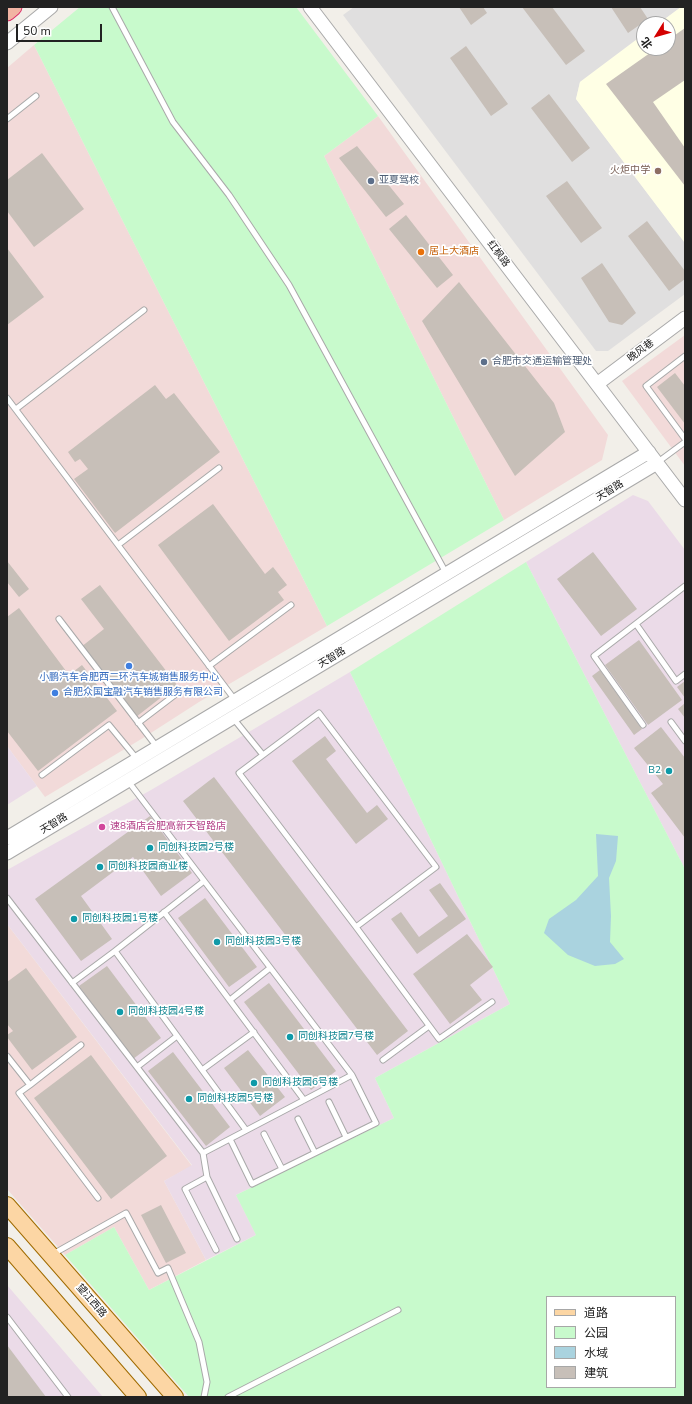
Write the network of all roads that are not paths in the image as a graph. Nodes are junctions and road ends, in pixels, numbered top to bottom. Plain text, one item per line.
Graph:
1 (13, 7) edge
2 (51, 7) edge
3 (112, 7) edge
4 (310, 7) edge
5 (7, 12) edge
6 (7, 43) edge
7 (36, 96) dead end
8 (7, 119) edge
9 (144, 310) dead end
10 (685, 318) edge
11 (685, 356) edge
12 (597, 384) junction
13 (7, 398) edge
14 (16, 409) junction
15 (685, 441) edge
16 (649, 452) junction
17 (657, 463) junction
18 (219, 468) dead end
19 (685, 500) edge
20 (118, 545) junction
21 (446, 574) junction
22 (684, 589) edge
23 (291, 605) dead end
24 (59, 619) dead end
25 (636, 624) junction
26 (209, 666) junction
27 (685, 674) edge
28 (180, 691) dead end
29 (236, 701) junction
30 (233, 717) junction
31 (671, 722) dead end
32 (138, 723) junction
33 (643, 725) dead end
34 (685, 741) edge
35 (157, 748) junction
36 (263, 755) junction
37 (137, 760) junction
38 (42, 775) dead end
39 (128, 780) junction
40 (7, 838) edge
41 (7, 853) edge
42 (204, 881) junction
43 (7, 898) edge
44 (164, 912) junction
45 (356, 927) junction
46 (115, 951) junction
47 (270, 968) junction
48 (72, 983) junction
49 (230, 1000) junction
50 (492, 1002) dead end
51 (429, 1026) junction
52 (254, 1032) junction
53 (177, 1036) junction
54 (82, 1045) dead end
55 (7, 1056) edge
56 (383, 1060) dead end
57 (137, 1067) junction
58 (202, 1070) junction
59 (352, 1075) junction
60 (30, 1085) junction
61 (304, 1100) junction
62 (329, 1102) dead end
63 (298, 1119) dead end
64 (246, 1130) junction
65 (264, 1134) dead end
66 (346, 1137) junction
67 (230, 1139) junction
68 (204, 1153) junction
69 (315, 1153) junction
70 (282, 1169) junction
71 (207, 1177) junction
72 (98, 1198) dead end
73 (7, 1205) edge
74 (237, 1239) dead end
75 (7, 1246) edge
76 (216, 1250) dead end
77 (51, 1255) junction
78 (398, 1310) dead end
79 (7, 1317) edge
80 (68, 1397) edge
81 (138, 1397) edge
82 (175, 1397) edge
83 (204, 1397) edge
84 (228, 1397) edge

1 - 5 highway
2 - 6 street
3 - 21 lane
4 - 12 street, 红枫路
7 - 8 lane
9 - 14 lane
10 - 12 street, 晚风巷
11 - 15 lane
12 - 16 street, 红枫路
13 - 14 lane
14 - 20 lane
15 - 17 lane
16 - 17 street, 红枫路
16 - 21 street, 天智路
17 - 19 street, 红枫路
17 - 30 street, 天智路
18 - 20 lane
20 - 26 lane
21 - 29 street, 天智路
22 - 25 lane
23 - 26 lane
24 - 32 lane
25 - 27 lane
25 - 33 lane
26 - 29 lane
28 - 32 lane
29 - 35 street, 天智路
30 - 36 lane
30 - 39 street, 天智路
31 - 34 lane
32 - 35 lane
35 - 37 street, 天智路
36 - 45 lane
36 - 45 lane
37 - 38 lane
37 - 40 street, 天智路
39 - 41 street, 天智路
39 - 42 lane
42 - 44 lane
42 - 47 lane
43 - 48 lane
44 - 46 lane
44 - 49 lane
45 - 51 lane
46 - 48 lane
46 - 53 lane
47 - 49 lane
47 - 59 lane
48 - 57 lane
49 - 52 lane
50 - 51 lane
51 - 56 lane
52 - 58 lane
52 - 61 lane
53 - 57 lane
53 - 58 lane
54 - 60 lane
55 - 60 lane
57 - 68 lane
58 - 64 lane
59 - 61 lane
59 - 66 lane
60 - 72 lane
61 - 64 lane
62 - 66 lane
63 - 69 lane
64 - 67 lane
65 - 70 lane
66 - 69 lane
67 - 68 lane
67 - 70 lane
68 - 71 lane
69 - 70 lane
71 - 74 lane
71 - 76 lane
73 - 77 main road, 望江西路
75 - 81 main road
77 - 82 main road, 望江西路
77 - 83 lane
78 - 84 lane
79 - 80 lane

